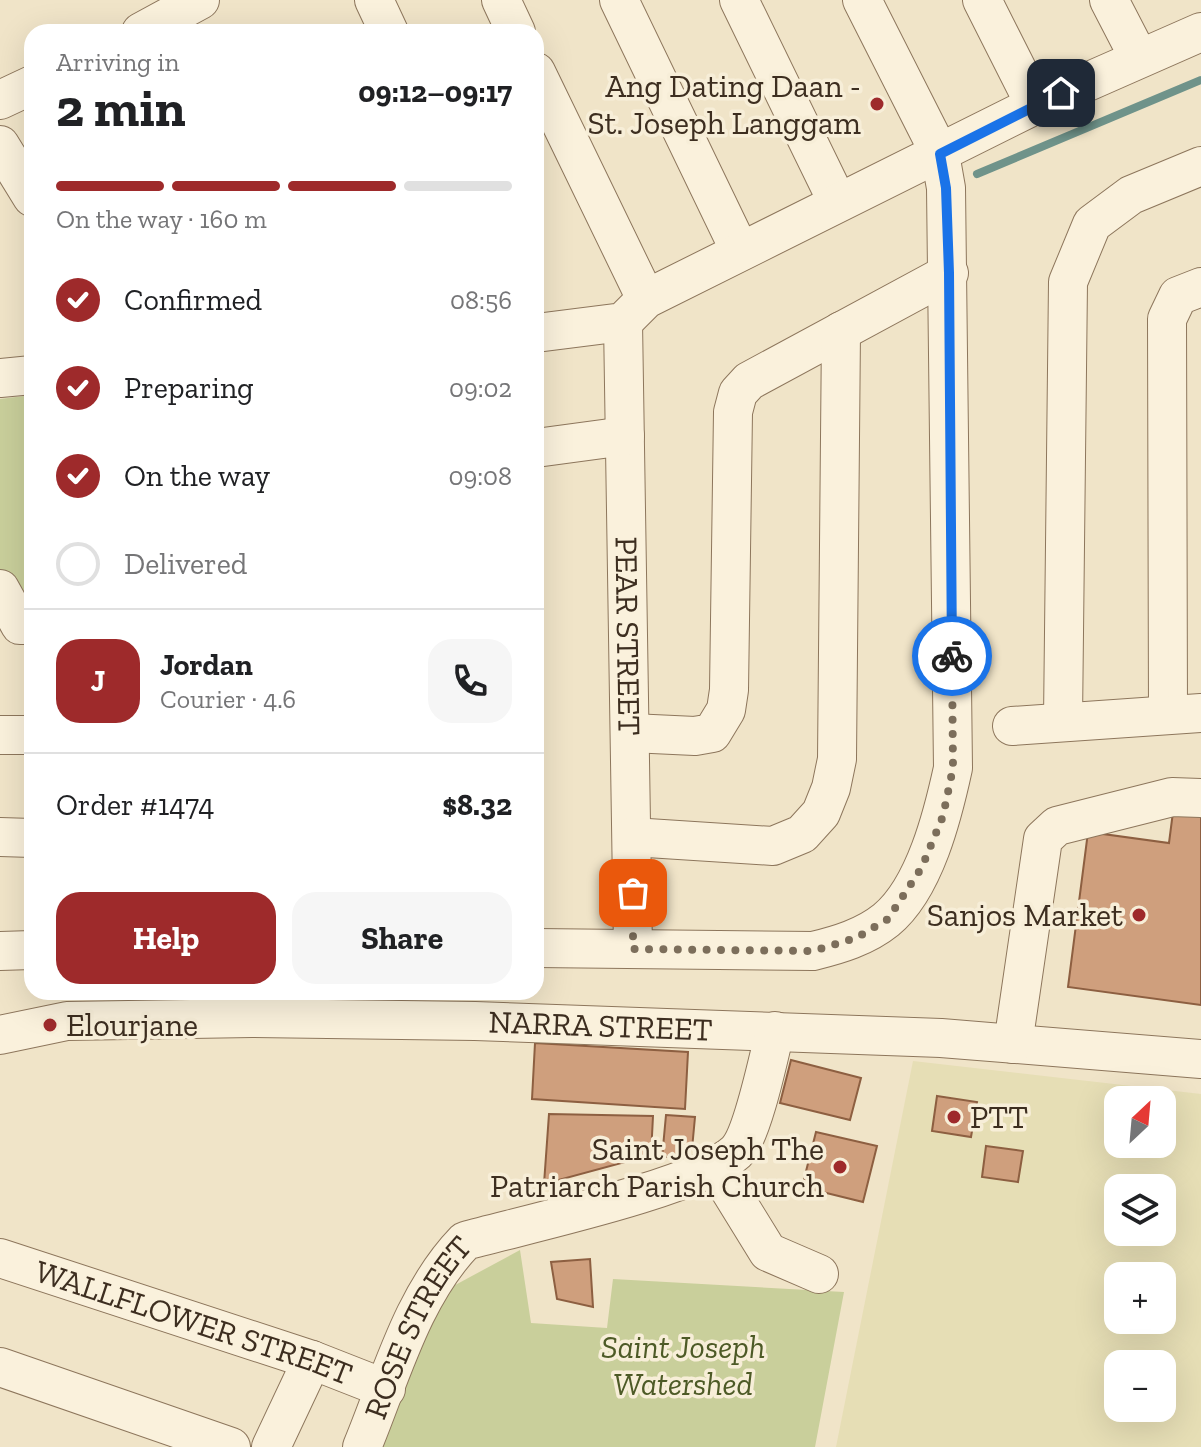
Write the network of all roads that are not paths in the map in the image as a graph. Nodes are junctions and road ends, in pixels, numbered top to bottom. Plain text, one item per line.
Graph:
1 (374, 0) edge
2 (501, 0) edge
3 (619, 0) edge
4 (739, 0) edge
5 (862, 0) edge
6 (982, 0) edge
7 (1109, 0) edge
8 (188, 11) edge
9 (159, 24) edge
10 (385, 24) edge
11 (512, 24) edge
12 (1201, 32) edge
13 (1139, 58) junction
14 (24, 89) edge
15 (544, 92) edge
16 (0, 100) edge
17 (1035, 105) junction
18 (0, 145) edge
19 (940, 154) junction
20 (1201, 166) edge
21 (24, 184) edge
22 (837, 201) junction
23 (740, 251) junction
24 (949, 273) junction
25 (1201, 287) edge
26 (634, 311) junction
27 (544, 331) edge
28 (841, 331) junction
29 (24, 376) edge
30 (0, 378) edge
31 (625, 436) junction
32 (544, 447) edge
33 (0, 589) edge
34 (24, 625) edge
35 (1184, 713) edge
36 (1063, 720) junction
37 (1012, 726) dead end
38 (631, 733) junction
39 (0, 735) edge
40 (24, 735) edge
41 (1201, 798) edge
42 (0, 837) edge
43 (632, 837) junction
44 (24, 838) edge
45 (544, 948) edge
46 (633, 949) junction
47 (24, 950) edge
48 (0, 951) edge
49 (252, 1005) edge
50 (290, 1005) edge
51 (775, 1031) junction
52 (0, 1035) edge
53 (1013, 1044) junction
54 (1201, 1059) edge
55 (715, 1166) junction
56 (0, 1258) edge
57 (819, 1274) dead end
58 (312, 1360) junction
59 (0, 1367) edge
60 (386, 1389) junction
61 (231, 1447) edge
62 (271, 1447) edge
63 (362, 1447) edge

1 - 10 street
2 - 11 street
3 - 23 street
4 - 22 street
5 - 19 street
6 - 17 street
7 - 13 street
8 - 9 street
12 - 13 street
13 - 17 street
14 - 16 street
15 - 26 street
17 - 19 street
18 - 21 street
19 - 22 street
19 - 24 street
20 - 36 street
22 - 23 street
23 - 26 street
24 - 28 street
24 - 46 street
25 - 35 street
26 - 27 street
26 - 31 street, PEAR STREET
28 - 38 street
28 - 43 street
29 - 30 street
31 - 32 street
31 - 38 street, PEAR STREET
33 - 34 street
35 - 36 street
36 - 37 street
38 - 43 street, PEAR STREET
39 - 40 street
41 - 53 street
42 - 44 street
43 - 46 street, PEAR STREET
45 - 46 street
47 - 48 street
49 - 50 street, NARRA STREET
49 - 52 street, NARRA STREET
50 - 51 street, NARRA STREET
51 - 53 street, NARRA STREET
51 - 55 street, ROSE STREET
53 - 54 street, NARRA STREET
55 - 57 street
55 - 60 street, ROSE STREET
56 - 58 street, WALLFLOWER STREET
58 - 60 street, WALLFLOWER STREET
58 - 62 street
59 - 61 street
60 - 63 street, ROSE STREET

